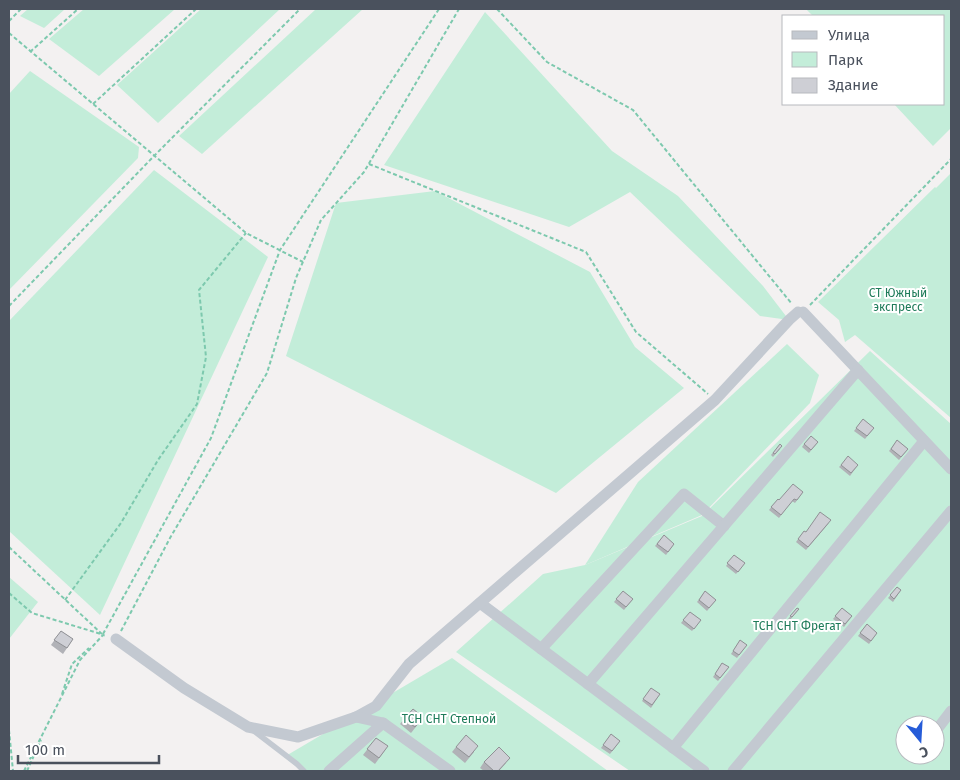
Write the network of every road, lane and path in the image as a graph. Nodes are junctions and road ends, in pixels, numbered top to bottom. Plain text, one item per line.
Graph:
1 (22, 9) edge
2 (78, 9) edge
3 (196, 9) edge
4 (300, 9) edge
5 (439, 9) edge
6 (460, 9) edge
7 (497, 9) edge
8 (9, 21) edge
9 (9, 33) edge
10 (30, 52) junction
11 (93, 104) junction
12 (154, 156) junction
13 (951, 159) edge
14 (369, 164) junction
15 (246, 233) junction
16 (280, 250) junction
17 (303, 262) junction
18 (9, 306) edge
19 (800, 312) junction
20 (858, 370) junction
21 (715, 400) junction
22 (924, 441) junction
23 (951, 469) edge
24 (951, 511) edge
25 (724, 526) junction
26 (9, 548) edge
27 (9, 593) edge
28 (65, 600) junction
29 (480, 603) junction
30 (103, 635) junction
31 (116, 639) junction
32 (541, 649) junction
33 (588, 684) junction
34 (356, 717) junction
35 (383, 723) junction
36 (248, 727) junction
37 (9, 730) edge
38 (673, 748) junction
39 (13, 771) edge
40 (25, 771) edge
41 (304, 771) edge
42 (329, 771) edge
43 (450, 771) edge
44 (704, 771) edge
45 (734, 771) edge

1 - 8 path
2 - 10 path
3 - 11 path
4 - 12 path
5 - 16 path
6 - 14 path
7 - 19 path
9 - 10 path
10 - 11 path
11 - 12 path
12 - 15 path
12 - 18 path
13 - 19 path
14 - 17 path
14 - 21 path
15 - 16 path
15 - 28 path
16 - 17 path
16 - 30 path
17 - 31 path
19 - 20 street
19 - 21 street
20 - 22 street
20 - 25 street
21 - 29 street
22 - 23 street
22 - 38 street
24 - 45 street
25 - 32 street
25 - 33 street
26 - 28 path
27 - 30 path
28 - 30 path
29 - 32 street
29 - 34 street
30 - 31 path
30 - 40 path
30 - 40 path
31 - 36 street
32 - 33 street
33 - 38 street
34 - 35 street
34 - 36 street
35 - 42 street
35 - 43 street
36 - 41 lane
37 - 39 path
38 - 44 street

